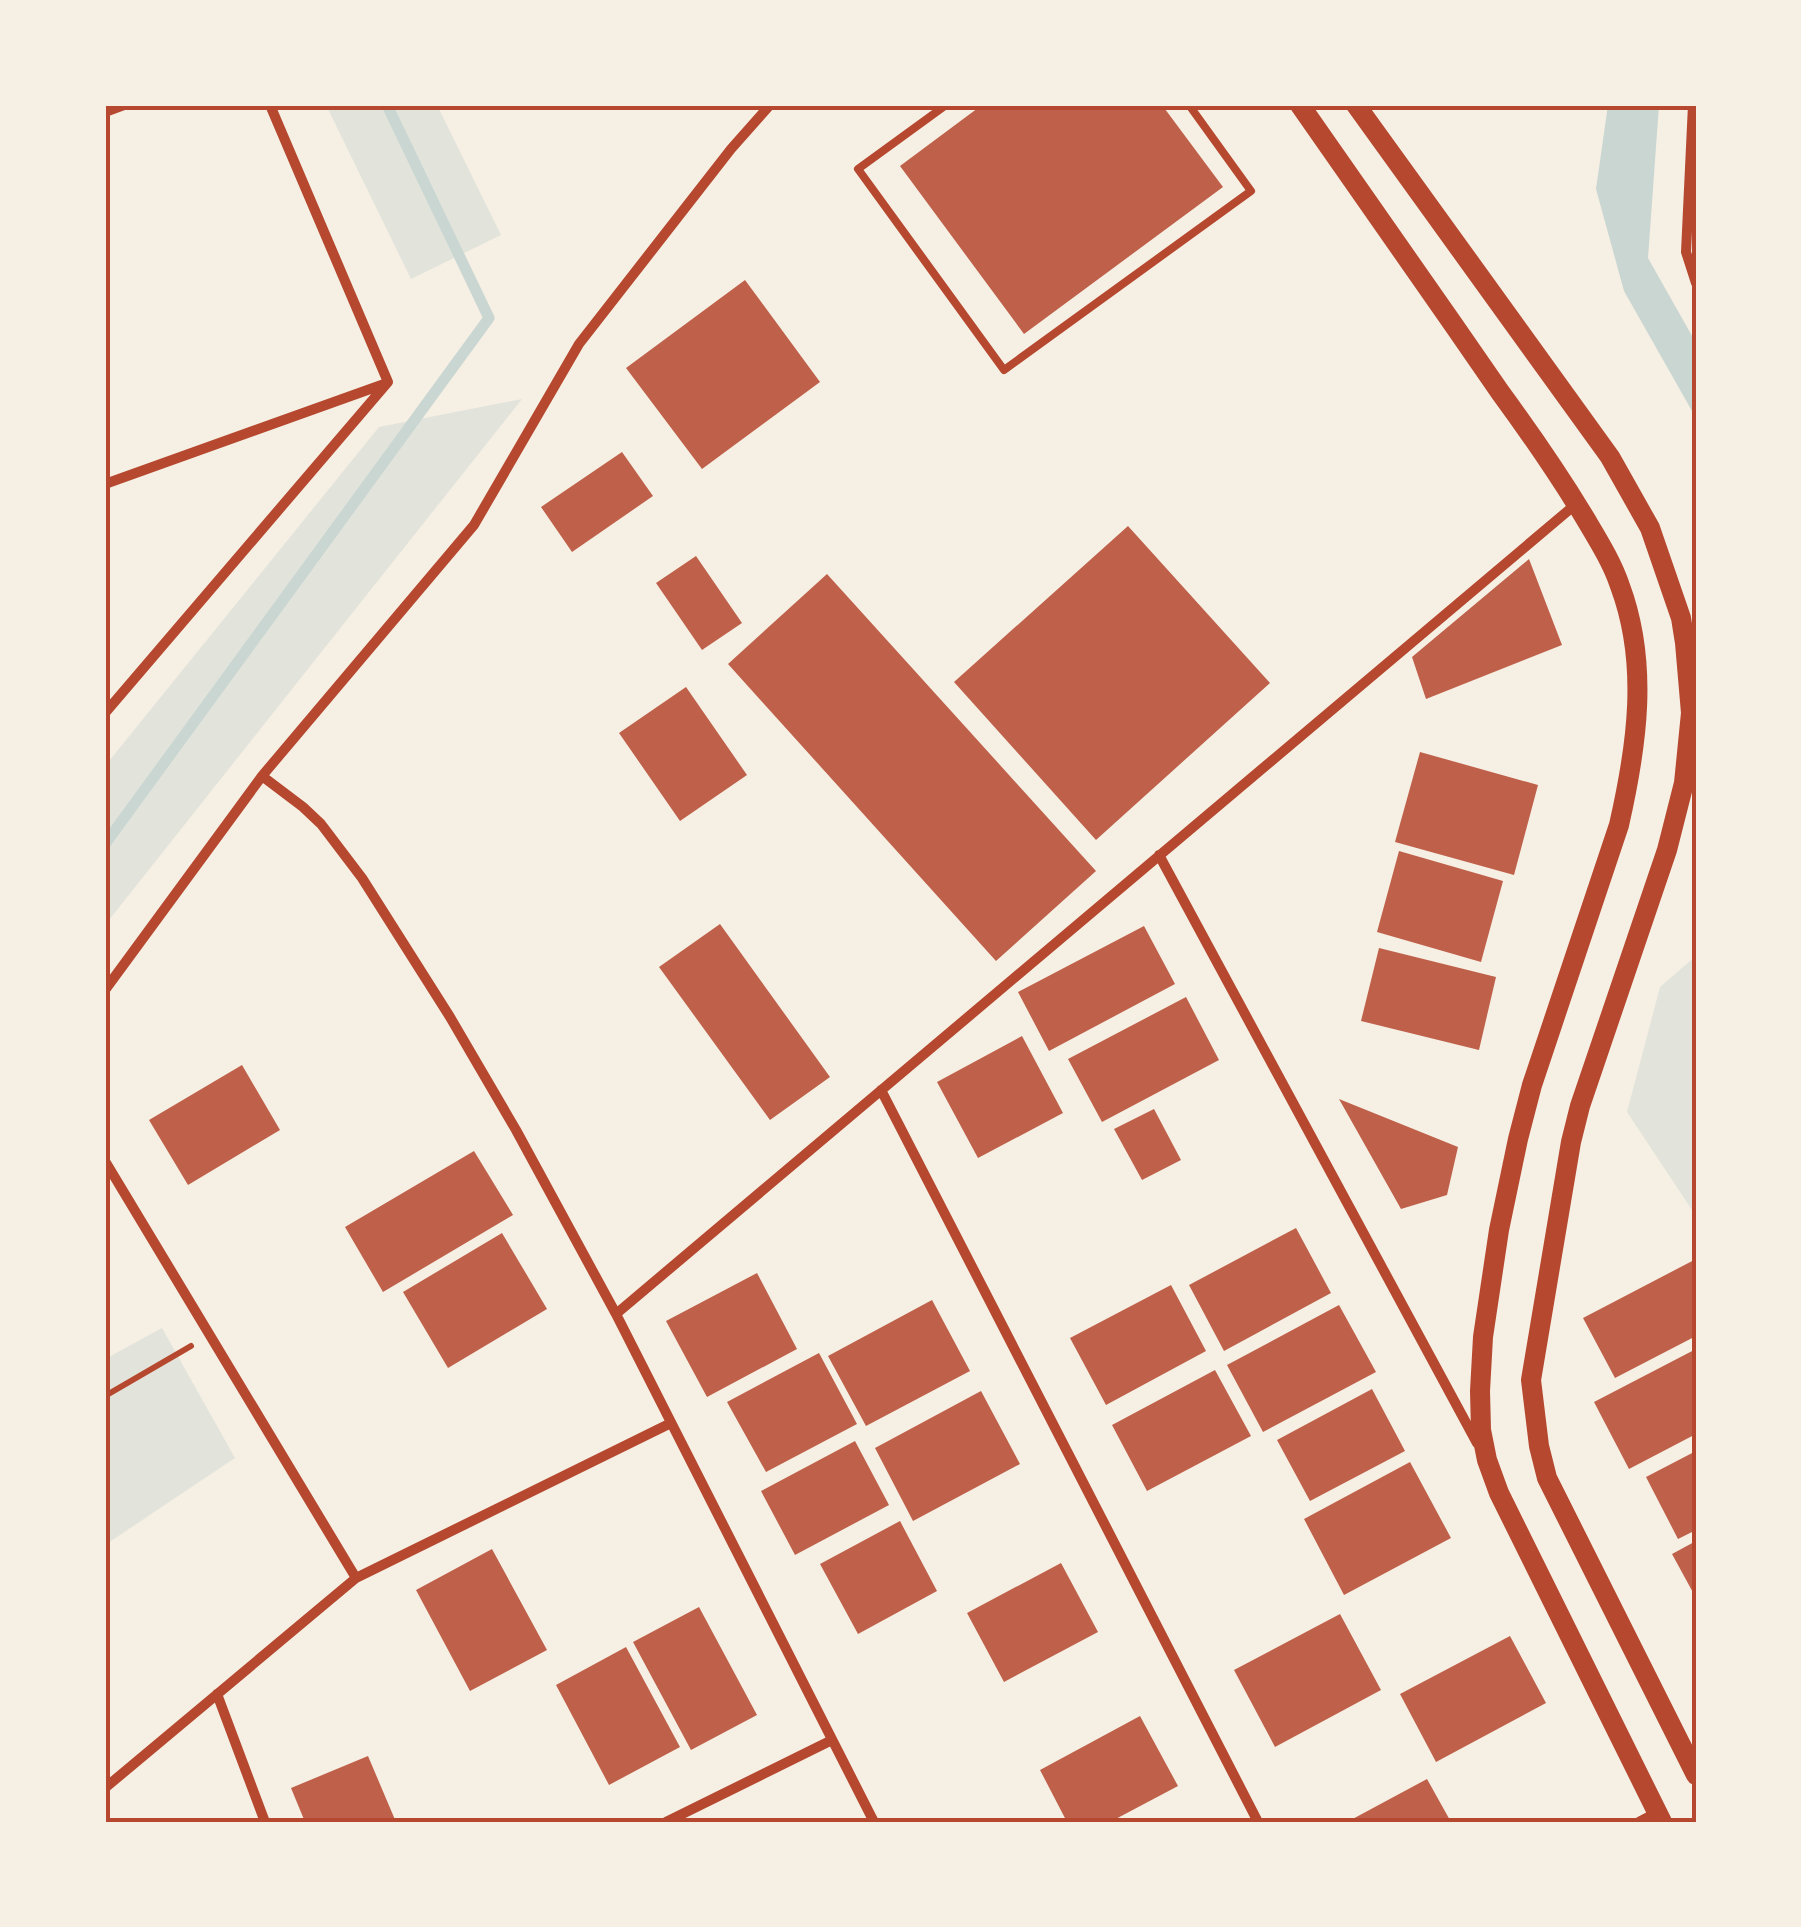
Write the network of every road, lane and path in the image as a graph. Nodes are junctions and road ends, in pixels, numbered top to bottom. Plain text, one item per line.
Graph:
1 (124, 105) edge
2 (270, 105) edge
3 (770, 105) edge
4 (946, 105) edge
5 (1189, 105) edge
6 (1300, 105) edge
7 (1356, 105) edge
8 (1692, 105) edge
9 (105, 112) edge
10 (1694, 133) edge
11 (1696, 283) edge
12 (388, 382) junction
13 (105, 484) edge
14 (1576, 504) junction
15 (105, 713) edge
16 (262, 776) junction
17 (1159, 854) junction
18 (105, 990) edge
19 (881, 1090) junction
20 (105, 1161) edge
21 (616, 1314) junction
22 (210, 1335) junction
23 (105, 1396) edge
24 (671, 1423) junction
25 (1490, 1468) junction
26 (356, 1578) junction
27 (217, 1694) junction
28 (832, 1740) junction
29 (1696, 1775) edge
30 (105, 1788) edge
31 (1653, 1819) edge
32 (264, 1822) edge
33 (666, 1822) edge
34 (874, 1822) edge
35 (1258, 1822) edge

1 - 9 street
2 - 12 street
3 - 16 street
4 - 5 lane
6 - 14 main road
7 - 29 main road
8 - 10 street
10 - 11 street
12 - 13 street
12 - 15 street
14 - 17 street
14 - 25 main road
16 - 18 street
16 - 21 street
17 - 19 street
17 - 25 street
19 - 21 street
19 - 35 street
20 - 22 street
21 - 24 street
22 - 23 path
22 - 26 street
24 - 26 street
24 - 28 street
25 - 31 main road
26 - 27 street
27 - 30 street
27 - 32 street
28 - 33 street
28 - 34 street

